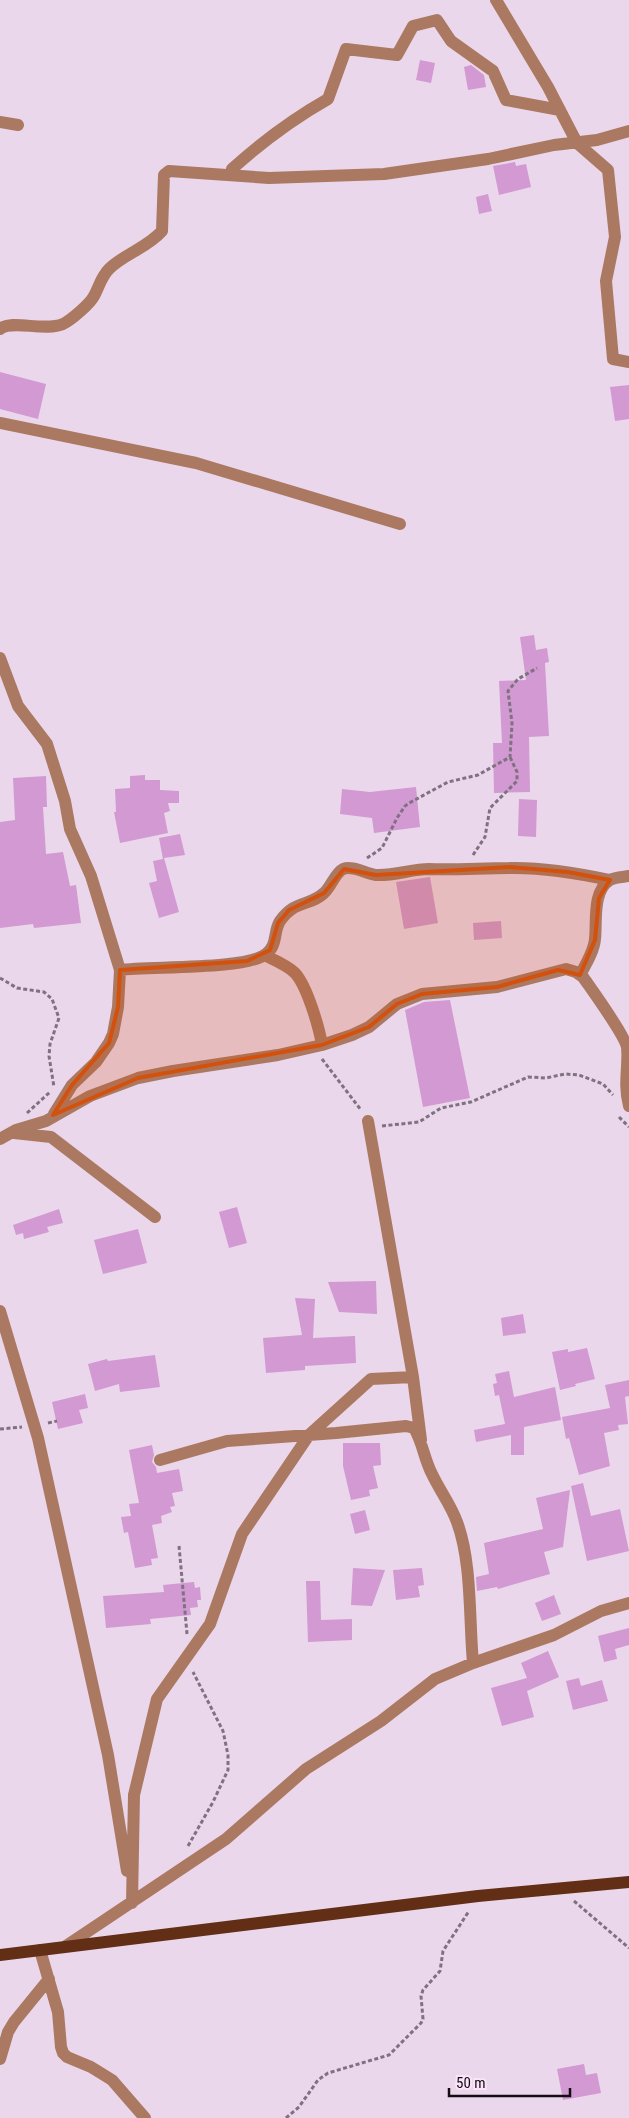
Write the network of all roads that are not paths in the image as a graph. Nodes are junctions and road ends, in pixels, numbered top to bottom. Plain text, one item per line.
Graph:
1 (496, 0) edge
2 (560, 110) junction
3 (0, 122) edge
4 (18, 125) dead end
5 (629, 131) edge
6 (577, 143) junction
7 (232, 169) dead end
8 (0, 329) edge
9 (629, 362) edge
10 (0, 423) edge
11 (400, 524) dead end
12 (0, 658) edge
13 (629, 876) edge
14 (610, 880) junction
15 (264, 955) junction
16 (120, 970) junction
17 (580, 975) junction
18 (317, 1046) junction
19 (629, 1106) edge
20 (54, 1115) junction
21 (368, 1121) road end
22 (6, 1136) edge
23 (155, 1217) dead end
24 (0, 1311) edge
25 (413, 1377) junction
26 (309, 1435) junction
27 (421, 1440) junction
28 (160, 1460) dead end
29 (629, 1603) edge
30 (473, 1663) junction
31 (629, 1882) edge
32 (132, 1903) junction
33 (66, 1946) junction
34 (40, 1950) junction
35 (0, 1955) edge
36 (49, 1980) junction
37 (0, 2059) edge
38 (145, 2118) edge

1 - 2 street
2 - 6 street
2 - 7 street
3 - 4 street
5 - 6 street
6 - 8 street
6 - 9 street
10 - 11 street
12 - 16 street
13 - 14 street
14 - 15 street
14 - 17 street
15 - 16 street
15 - 18 street
16 - 20 street
17 - 18 street
17 - 19 street
18 - 20 street
20 - 22 street
21 - 25 street
22 - 23 street
24 - 32 street
25 - 26 street
25 - 27 street
26 - 27 street
26 - 28 street
26 - 32 street
27 - 30 street
29 - 30 street
30 - 32 street
31 - 33 main road
32 - 33 street
33 - 34 main road
34 - 35 main road
34 - 36 street
36 - 37 street
36 - 38 street

